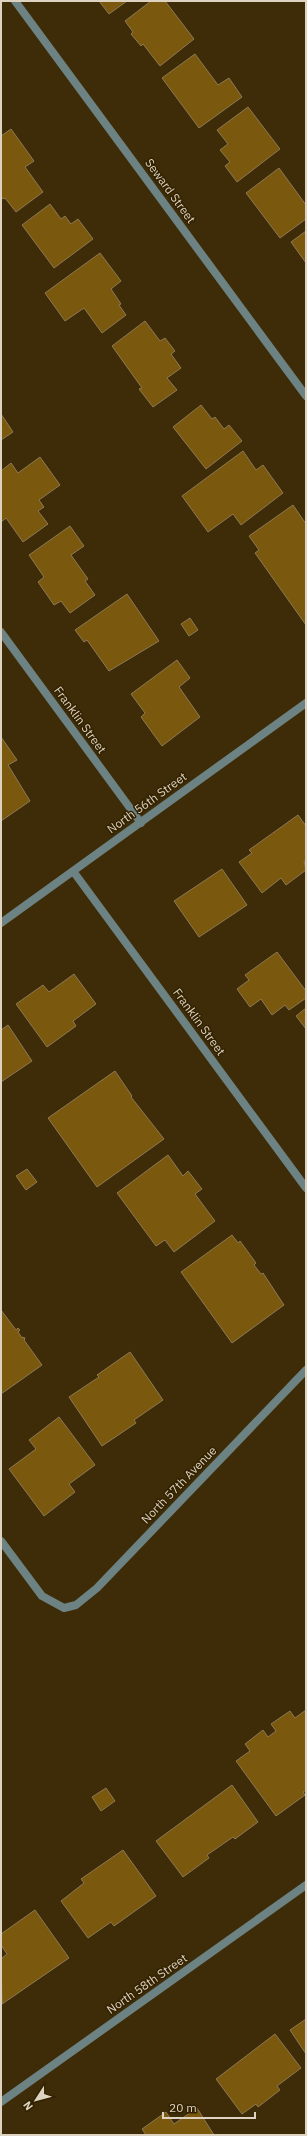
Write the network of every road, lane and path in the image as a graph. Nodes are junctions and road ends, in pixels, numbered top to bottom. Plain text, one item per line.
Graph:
1 (15, 1) edge
2 (306, 396) edge
3 (1, 632) edge
4 (306, 703) edge
5 (141, 822) junction
6 (73, 871) junction
7 (1, 923) edge
8 (306, 1188) edge
9 (306, 1370) edge
10 (1, 1542) edge
11 (306, 1885) edge
12 (1, 2102) edge

1 - 2 street, Seward Street
3 - 5 street, Franklin Street
4 - 5 street, North 56th Street
5 - 6 street, North 56th Street
6 - 7 street, North 56th Street
6 - 8 street, Franklin Street
9 - 10 street, North 57th Avenue
11 - 12 street, North 58th Street

